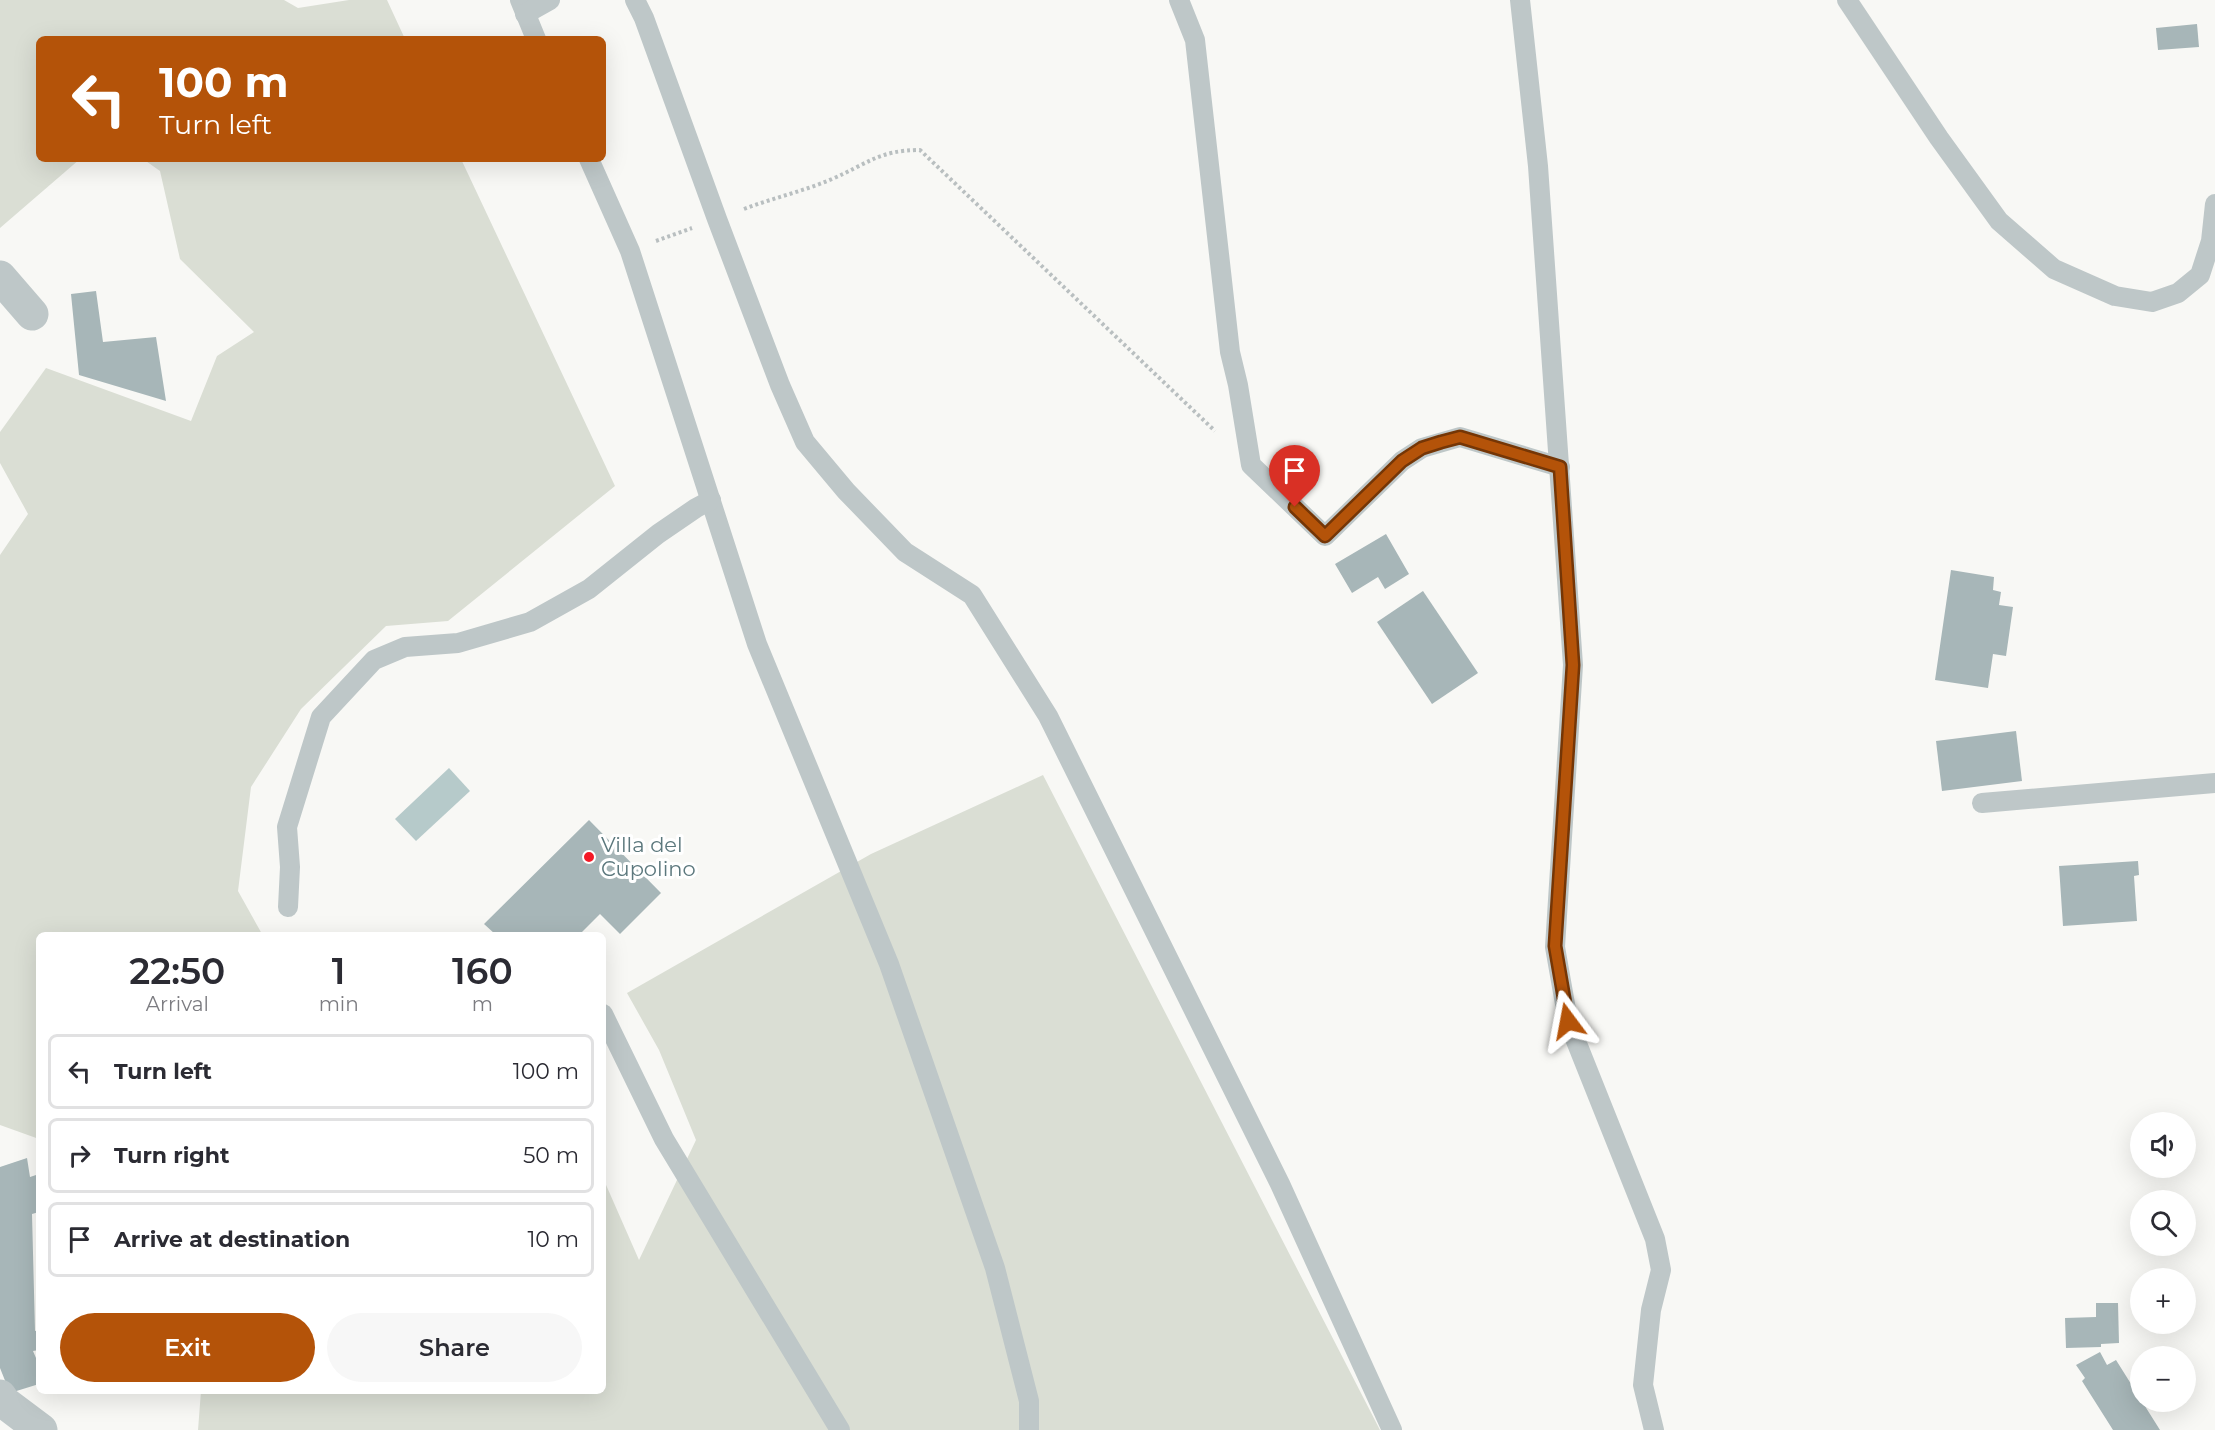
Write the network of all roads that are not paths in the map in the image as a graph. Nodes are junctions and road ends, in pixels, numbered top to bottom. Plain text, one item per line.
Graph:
1 (550, 0) edge
2 (635, 0) edge
3 (1179, 0) edge
4 (1520, 0) edge
5 (1847, 0) edge
6 (523, 7) edge
7 (535, 36) edge
8 (590, 162) edge
9 (2215, 204) edge
10 (0, 277) edge
11 (32, 314) dead end
12 (1560, 467) junction
13 (711, 500) junction
14 (2215, 783) edge
15 (1982, 804) dead end
16 (288, 907) dead end
17 (606, 1020) edge
18 (0, 1396) edge
19 (41, 1430) edge
20 (840, 1430) edge
21 (1029, 1430) edge
22 (1392, 1430) edge
23 (1654, 1430) edge

1 - 6 lane
2 - 22 lane
3 - 12 lane
4 - 12 lane
5 - 9 lane
6 - 7 lane
8 - 13 lane
10 - 11 street
12 - 23 lane
13 - 16 lane
13 - 21 lane
14 - 15 lane
17 - 20 lane
18 - 19 street

